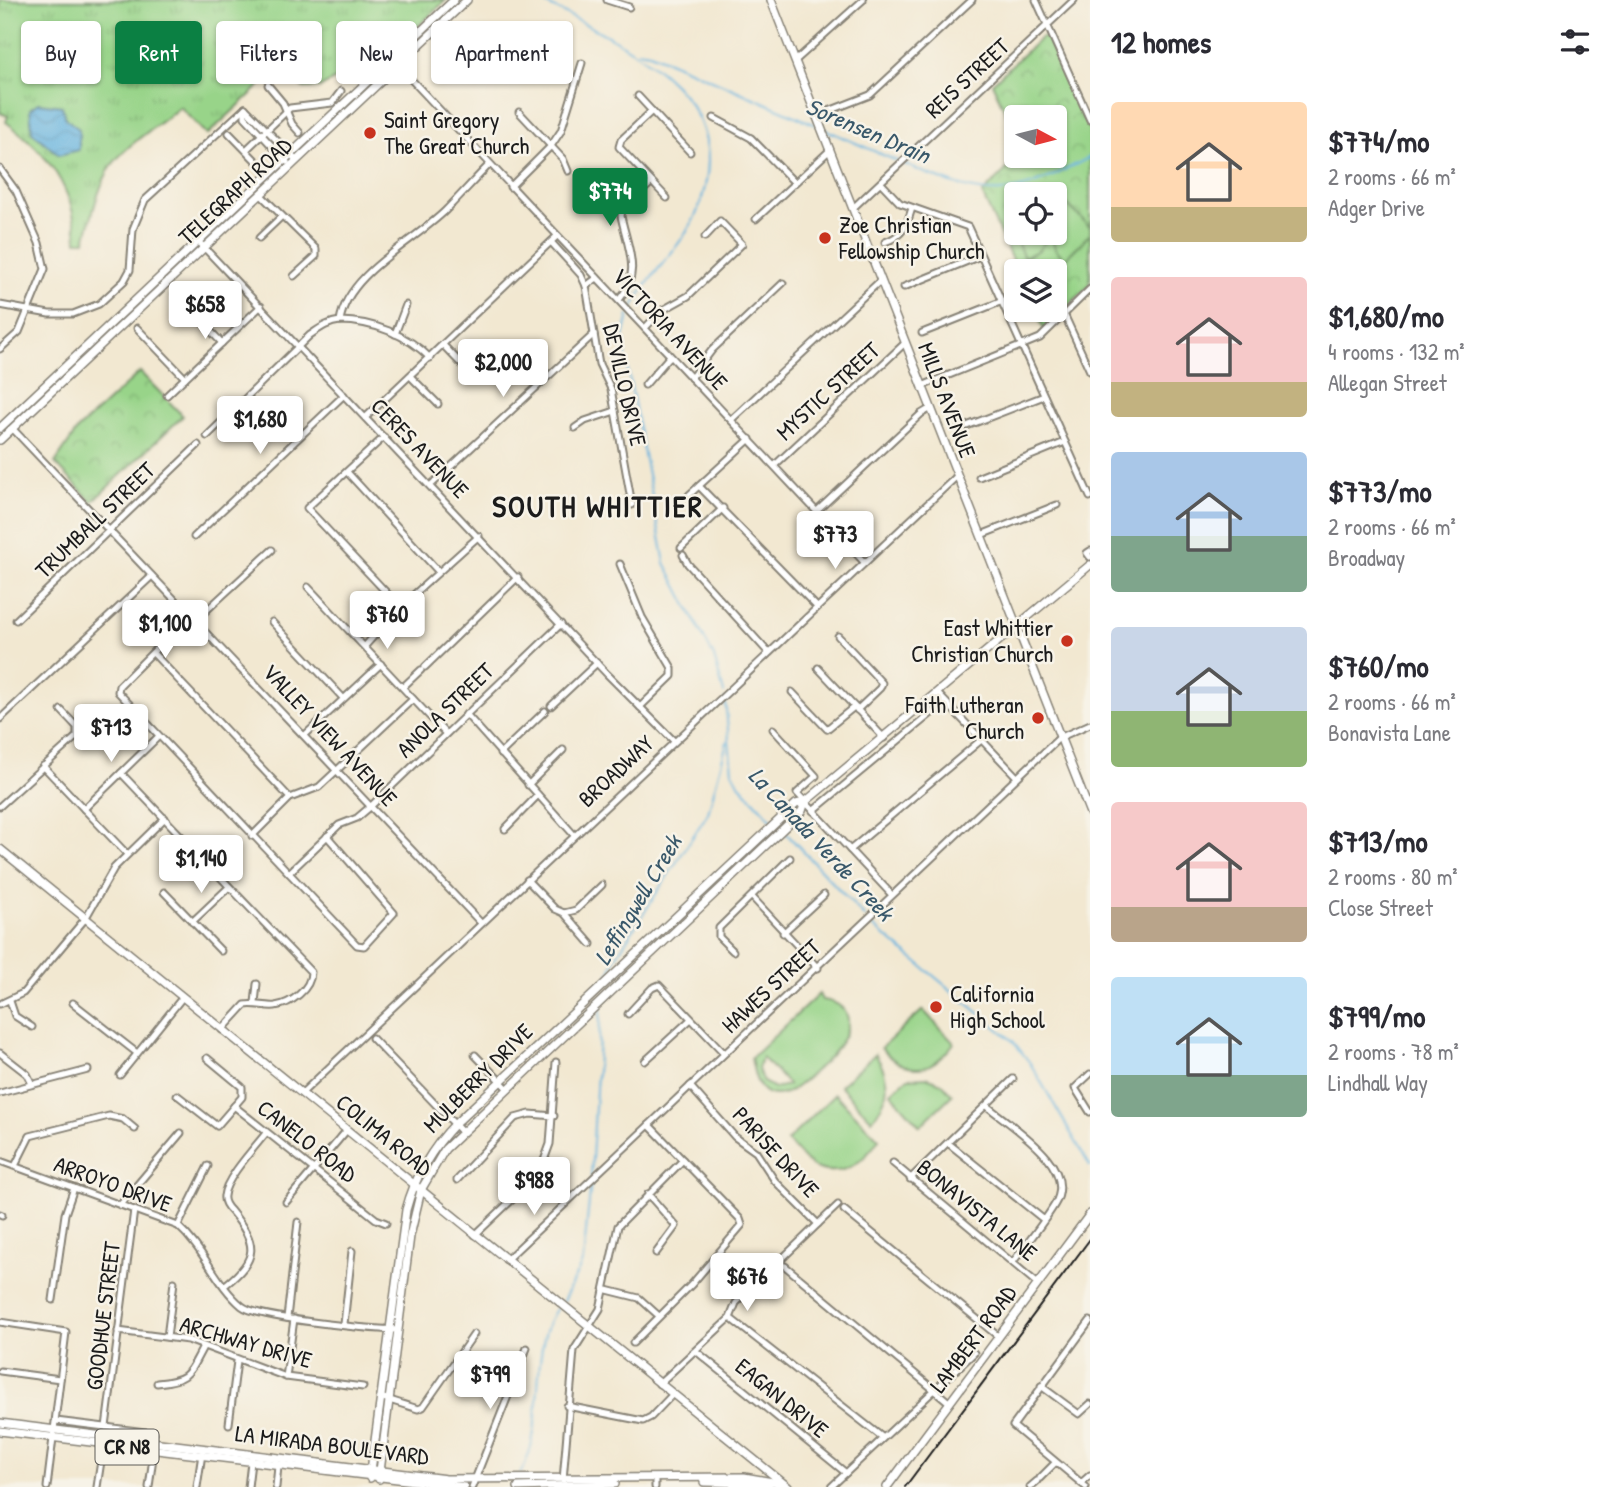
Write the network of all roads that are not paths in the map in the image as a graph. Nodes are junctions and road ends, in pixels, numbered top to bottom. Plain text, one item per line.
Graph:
1 (454, 0) edge
2 (467, 0) edge
3 (607, 0) edge
4 (771, 0) edge
5 (863, 0) edge
6 (972, 0) edge
7 (1036, 0) edge
8 (1074, 0) edge
9 (629, 7) dead end
10 (1048, 26) junction
11 (417, 39) edge
12 (417, 43) edge
13 (794, 61) junction
14 (582, 63) dead end
15 (372, 84) edge
16 (415, 84) edge
17 (268, 85) dead end
18 (341, 91) dead end
19 (638, 96) dead end
20 (245, 108) junction
21 (286, 110) junction
22 (652, 111) junction
23 (519, 112) dead end
24 (714, 118) dead end
25 (817, 118) junction
26 (1090, 120) edge
27 (267, 129) junction
28 (229, 133) dead end
29 (300, 134) dead end
30 (261, 135) junction
31 (551, 146) junction
32 (246, 150) junction
33 (830, 150) junction
34 (690, 152) dead end
35 (291, 160) junction
36 (490, 164) junction
37 (263, 168) dead end
38 (0, 169) edge
39 (568, 171) dead end
40 (794, 181) junction
41 (652, 183) junction
42 (882, 184) junction
43 (510, 187) junction
44 (260, 194) junction
45 (667, 198) dead end
46 (853, 208) junction
47 (912, 208) junction
48 (282, 216) junction
49 (756, 219) dead end
50 (557, 236) junction
51 (705, 237) dead end
52 (259, 238) dead end
53 (551, 242) junction
54 (885, 242) dead end
55 (200, 244) junction
56 (981, 256) junction
57 (294, 276) dead end
58 (597, 278) junction
59 (881, 281) junction
60 (783, 283) dead end
61 (586, 286) junction
62 (904, 286) dead end
63 (1090, 289) edge
64 (175, 294) dead end
65 (619, 300) junction
66 (1000, 302) junction
67 (0, 304) edge
68 (406, 305) dead end
69 (261, 306) junction
70 (1067, 310) edge
71 (29, 311) junction
72 (340, 321) junction
73 (1055, 322) edge
74 (1067, 322) edge
75 (137, 328) dead end
76 (645, 328) junction
77 (922, 333) dead end
78 (395, 334) junction
79 (594, 334) junction
80 (222, 343) junction
81 (905, 343) junction
82 (443, 345) junction
83 (299, 346) junction
84 (1021, 348) junction
85 (0, 349) edge
86 (670, 356) junction
87 (430, 358) junction
88 (1090, 371) edge
89 (471, 374) dead end
90 (410, 376) junction
91 (184, 377) junction
92 (691, 378) junction
93 (645, 385) dead end
94 (922, 386) junction
95 (167, 394) dead end
96 (344, 395) junction
97 (1044, 396) junction
98 (438, 404) dead end
99 (931, 408) junction
100 (615, 411) junction
101 (366, 417) junction
102 (731, 420) junction
103 (1, 423) edge
104 (12, 428) junction
105 (575, 428) dead end
106 (959, 429) dead end
107 (207, 436) dead end
108 (384, 437) junction
109 (750, 439) junction
110 (0, 440) edge
111 (1065, 442) junction
112 (198, 445) dead end
113 (775, 465) junction
114 (347, 472) junction
115 (956, 477) junction
116 (979, 477) dead end
117 (431, 485) junction
118 (699, 486) junction
119 (689, 495) dead end
120 (1090, 497) edge
121 (632, 505) dead end
122 (1057, 505) dead end
123 (723, 508) junction
124 (817, 511) junction
125 (110, 529) junction
126 (981, 535) junction
127 (479, 536) junction
128 (194, 537) dead end
129 (272, 550) dead end
130 (864, 562) junction
131 (620, 564) dead end
132 (1090, 565) edge
133 (439, 571) junction
134 (152, 576) junction
135 (518, 577) junction
136 (308, 587) dead end
137 (400, 607) junction
138 (816, 607) junction
139 (190, 615) junction
140 (16, 620) dead end
141 (196, 620) junction
142 (272, 622) dead end
143 (561, 624) junction
144 (1016, 626) junction
145 (838, 636) dead end
146 (365, 646) junction
147 (768, 652) junction
148 (153, 653) junction
149 (597, 663) junction
150 (381, 664) junction
151 (818, 668) dead end
152 (403, 687) junction
153 (792, 692) dead end
154 (938, 694) junction
155 (343, 698) junction
156 (413, 699) junction
157 (945, 702) junction
158 (551, 706) dead end
159 (640, 706) junction
160 (855, 708) junction
161 (61, 710) dead end
162 (545, 711) dead end
163 (466, 714) junction
164 (0, 719) edge
165 (1090, 724) edge
166 (773, 729) dead end
167 (446, 734) junction
168 (305, 735) junction
169 (158, 737) junction
170 (884, 738) junction
171 (1059, 738) junction
172 (674, 741) junction
173 (980, 741) junction
174 (563, 750) dead end
175 (500, 754) junction
176 (43, 766) junction
177 (337, 772) junction
178 (121, 773) junction
179 (1017, 777) junction
180 (528, 785) junction
181 (538, 795) junction
182 (290, 798) junction
183 (805, 802) junction
184 (0, 806) edge
185 (370, 807) junction
186 (84, 809) junction
187 (813, 811) junction
188 (1090, 813) edge
189 (165, 818) junction
190 (505, 829) dead end
191 (574, 835) junction
192 (253, 836) junction
193 (327, 836) junction
194 (0, 849) edge
195 (850, 850) junction
196 (126, 853) junction
197 (790, 858) dead end
198 (289, 873) junction
199 (527, 880) junction
200 (602, 885) dead end
201 (229, 887) junction
202 (164, 892) dead end
203 (824, 895) dead end
204 (892, 895) junction
205 (752, 897) junction
206 (683, 908) junction
207 (564, 913) junction
208 (85, 919) junction
209 (192, 922) junction
210 (481, 923) junction
211 (783, 933) junction
212 (662, 941) junction
213 (591, 944) dead end
214 (220, 951) dead end
215 (733, 951) dead end
216 (818, 968) junction
217 (616, 978) junction
218 (257, 984) dead end
219 (182, 998) junction
220 (10, 1001) junction
221 (74, 1003) dead end
222 (255, 1003) junction
223 (0, 1004) edge
224 (587, 1006) junction
225 (628, 1014) dead end
226 (691, 1018) junction
227 (32, 1027) dead end
228 (222, 1030) junction
229 (372, 1038) dead end
230 (137, 1052) junction
231 (0, 1053) edge
232 (724, 1053) junction
233 (475, 1055) dead end
234 (207, 1058) dead end
235 (645, 1061) dead end
236 (556, 1062) dead end
237 (88, 1070) dead end
238 (1090, 1074) edge
239 (120, 1075) dead end
240 (1013, 1079) dead end
241 (501, 1081) junction
242 (32, 1084) junction
243 (690, 1086) junction
244 (507, 1088) junction
245 (0, 1093) edge
246 (302, 1093) junction
247 (177, 1095) dead end
248 (234, 1106) junction
249 (987, 1106) junction
250 (1090, 1112) edge
251 (554, 1116) junction
252 (456, 1124) junction
253 (649, 1125) junction
254 (135, 1129) dead end
255 (347, 1130) junction
256 (461, 1131) junction
257 (181, 1133) dead end
258 (266, 1133) junction
259 (948, 1143) junction
260 (683, 1160) junction
261 (0, 1161) edge
262 (893, 1163) dead end
263 (15, 1166) junction
264 (208, 1166) dead end
265 (316, 1169) junction
266 (910, 1179) junction
267 (457, 1180) dead end
268 (414, 1184) junction
269 (74, 1188) junction
270 (421, 1190) junction
271 (648, 1195) junction
272 (286, 1202) dead end
273 (120, 1205) junction
274 (838, 1205) dead end
275 (134, 1210) junction
276 (844, 1210) dead end
277 (1090, 1214) edge
278 (1043, 1219) junction
279 (298, 1222) dead end
280 (386, 1223) dead end
281 (818, 1224) junction
282 (178, 1226) junction
283 (475, 1236) junction
284 (352, 1251) dead end
285 (656, 1253) dead end
286 (506, 1260) junction
287 (1013, 1262) junction
288 (785, 1266) dead end
289 (174, 1282) dead end
290 (1038, 1284) junction
291 (224, 1286) junction
292 (607, 1290) junction
293 (53, 1300) dead end
294 (659, 1316) junction
295 (290, 1318) junction
296 (730, 1318) junction
297 (1090, 1321) edge
298 (0, 1322) edge
299 (344, 1324) junction
300 (589, 1326) junction
301 (393, 1330) junction
302 (118, 1331) junction
303 (474, 1334) dead end
304 (167, 1337) junction
305 (999, 1337) junction
306 (633, 1343) dead end
307 (202, 1347) junction
308 (527, 1348) dead end
309 (696, 1351) junction
310 (974, 1353) dead end
311 (237, 1361) junction
312 (0, 1371) edge
313 (286, 1377) junction
314 (60, 1379) junction
315 (157, 1383) dead end
316 (659, 1384) junction
317 (1041, 1386) junction
318 (363, 1387) dead end
319 (935, 1389) junction
320 (672, 1395) junction
321 (384, 1398) junction
322 (950, 1403) junction
323 (1090, 1404) edge
324 (567, 1406) junction
325 (56, 1421) junction
326 (0, 1423) edge
327 (229, 1424) dead end
328 (106, 1427) junction
329 (0, 1431) edge
330 (154, 1433) dead end
331 (54, 1434) junction
332 (882, 1437) junction
333 (154, 1450) junction
334 (202, 1452) junction
335 (743, 1452) junction
336 (100, 1461) dead end
337 (251, 1462) junction
338 (1055, 1463) junction
339 (278, 1466) junction
340 (371, 1469) junction
341 (846, 1473) junction
342 (1090, 1475) edge
343 (370, 1478) junction
344 (379, 1479) edge
345 (563, 1480) junction
346 (755, 1481) junction
347 (517, 1482) edge
348 (655, 1483) edge
349 (474, 1484) edge
350 (538, 1484) edge
351 (1083, 1485) edge
352 (786, 1486) edge
353 (47, 1487) edge
354 (97, 1487) edge
355 (149, 1487) edge
356 (197, 1487) edge
357 (248, 1487) edge
358 (276, 1487) edge
359 (369, 1487) edge
360 (464, 1487) edge
361 (769, 1487) edge
362 (831, 1487) edge
363 (887, 1487) edge
364 (1030, 1487) edge

1 - 11 main road, TELEGRAPH ROAD
2 - 12 main road, TELEGRAPH ROAD
3 - 9 street
4 - 13 main road, MILLS AVENUE
5 - 13 street
6 - 25 street
7 - 10 street
8 - 10 street, REIS STREET
10 - 26 street
10 - 42 street, REIS STREET
13 - 25 main road, MILLS AVENUE
14 - 31 street
15 - 35 main road, TELEGRAPH ROAD
16 - 36 street, VICTORIA AVENUE
17 - 21 street
18 - 21 street
19 - 22 street
20 - 27 street
20 - 30 street
20 - 71 street
21 - 27 street
21 - 29 street
22 - 34 street
22 - 41 street
23 - 31 street
24 - 40 street
25 - 33 main road, MILLS AVENUE
27 - 30 street
27 - 35 street
28 - 32 street
30 - 32 street
30 - 35 street
31 - 39 street
31 - 43 street
32 - 37 street
33 - 40 street
33 - 46 main road, MILLS AVENUE
35 - 44 main road, TELEGRAPH ROAD
35 - 55 main road, TELEGRAPH ROAD
36 - 43 street, VICTORIA AVENUE
36 - 72 street
38 - 71 street
40 - 49 street
41 - 45 street
41 - 65 street
42 - 46 street, REIS STREET
42 - 47 street
43 - 50 street, VICTORIA AVENUE
44 - 48 street
44 - 55 main road, TELEGRAPH ROAD
46 - 59 main road, MILLS AVENUE
47 - 54 street
47 - 56 street
48 - 52 street
48 - 57 street
50 - 53 street
50 - 58 street, VICTORIA AVENUE
51 - 76 street
53 - 61 street, VICTORIA AVENUE
53 - 82 street
55 - 69 street, CERES AVENUE
55 - 103 main road, TELEGRAPH ROAD
55 - 104 main road, TELEGRAPH ROAD
56 - 62 street
56 - 66 street
58 - 61 street
58 - 65 street, VICTORIA AVENUE
59 - 81 main road, MILLS AVENUE
59 - 102 street
60 - 92 street
61 - 79 street, DEVILLO DRIVE
63 - 70 street
64 - 80 street
65 - 76 street, VICTORIA AVENUE
66 - 77 street
66 - 84 street
67 - 71 street
68 - 78 street
69 - 80 street
69 - 83 street, CERES AVENUE
71 - 85 street
72 - 78 street
72 - 83 street
73 - 84 street
74 - 88 street
75 - 91 street
76 - 86 street, VICTORIA AVENUE
78 - 87 street
79 - 100 street, DEVILLO DRIVE
79 - 117 street
80 - 91 street
81 - 94 main road, MILLS AVENUE
81 - 113 street, MYSTIC STREET
82 - 87 street
82 - 89 street
83 - 96 street, CERES AVENUE
83 - 107 street
84 - 94 street
84 - 97 street
86 - 92 street, VICTORIA AVENUE
86 - 93 street
87 - 90 street
90 - 98 street
90 - 101 street
91 - 95 street
92 - 102 street, VICTORIA AVENUE
94 - 99 main road, MILLS AVENUE
96 - 101 street, CERES AVENUE
96 - 128 street
97 - 106 street
97 - 111 street
99 - 115 main road, MILLS AVENUE
99 - 124 street
100 - 105 street
100 - 121 street, DEVILLO DRIVE
101 - 108 street, CERES AVENUE
102 - 109 street, VICTORIA AVENUE
103 - 104 main road, VALLEY VIEW AVENUE
104 - 110 main road, TELEGRAPH ROAD
104 - 125 street, VALLEY VIEW AVENUE
108 - 114 street
108 - 117 street, CERES AVENUE
109 - 113 street, VICTORIA AVENUE
109 - 118 street
111 - 116 street
111 - 120 street
112 - 125 street, TRUMBALL STREET
113 - 124 street, VICTORIA AVENUE
114 - 133 street
114 - 137 street
115 - 126 main road, MILLS AVENUE
115 - 130 street, BROADWAY
117 - 127 street, CERES AVENUE
118 - 119 street
118 - 123 street
122 - 126 street
123 - 138 street
123 - 147 street
124 - 130 street, VICTORIA AVENUE
125 - 134 street, VALLEY VIEW AVENUE
125 - 140 street, TRUMBALL STREET
126 - 144 main road, MILLS AVENUE
127 - 133 street
127 - 135 street, CERES AVENUE
129 - 141 street
130 - 138 street, BROADWAY
131 - 159 street
132 - 144 main road, MULBERRY DRIVE
133 - 137 street
134 - 139 street, VALLEY VIEW AVENUE
134 - 164 street
135 - 143 street, CERES AVENUE
135 - 152 street
136 - 146 street
137 - 146 street
138 - 147 street, BROADWAY
139 - 141 street, VALLEY VIEW AVENUE
139 - 148 street
141 - 168 street, VALLEY VIEW AVENUE
142 - 155 street
143 - 149 street, CERES AVENUE
143 - 163 street, ANOLA STREET
144 - 154 main road, MULBERRY DRIVE
144 - 171 main road, MILLS AVENUE
145 - 160 street
146 - 150 street
147 - 172 street, BROADWAY
148 - 169 street
148 - 182 street
149 - 158 street
149 - 159 street, CERES AVENUE
150 - 152 street
150 - 155 street
151 - 160 street
152 - 156 street
153 - 160 street
154 - 157 street
154 - 170 main road, MULBERRY DRIVE
155 - 168 street
156 - 167 street
156 - 177 street
157 - 173 street
157 - 187 street
159 - 172 street, CERES AVENUE
160 - 170 street
161 - 176 street
162 - 175 street
163 - 167 street, ANOLA STREET
163 - 175 street
165 - 171 street, HAWES STREET
166 - 183 street
167 - 185 street, ANOLA STREET
168 - 177 street, VALLEY VIEW AVENUE
169 - 178 street
169 - 192 street
170 - 183 main road, MULBERRY DRIVE
171 - 179 street, HAWES STREET
171 - 188 main road, MILLS AVENUE
172 - 191 street, BROADWAY
173 - 179 street
173 - 195 street
174 - 180 street
175 - 180 street
176 - 184 street
176 - 186 street
177 - 182 street
177 - 185 street, VALLEY VIEW AVENUE
178 - 186 street
178 - 189 street
179 - 204 street, HAWES STREET
180 - 181 street
181 - 190 street
181 - 191 street
182 - 192 street
183 - 187 street
183 - 206 main road, MULBERRY DRIVE
183 - 212 main road, MULBERRY DRIVE
185 - 193 street, ANOLA STREET
185 - 210 street, VALLEY VIEW AVENUE
186 - 196 street
187 - 195 street
189 - 196 street
189 - 201 street
191 - 199 street, BROADWAY
192 - 198 street
193 - 198 street, ANOLA STREET
193 - 198 street
194 - 208 main road, COLIMA ROAD
195 - 204 street
196 - 208 street
197 - 205 street
199 - 207 street
199 - 210 street, BROADWAY
200 - 207 street
201 - 209 street
201 - 222 street
202 - 209 street
203 - 211 street
204 - 216 street, HAWES STREET
205 - 211 street
205 - 215 street
206 - 212 main road
206 - 217 main road, MULBERRY DRIVE
207 - 213 street
208 - 219 main road, COLIMA ROAD
208 - 220 street
209 - 214 street
210 - 246 street, BROADWAY
211 - 216 street
212 - 217 main road, MULBERRY DRIVE
216 - 232 street, HAWES STREET
217 - 224 main road, MULBERRY DRIVE
218 - 222 street
219 - 228 main road, COLIMA ROAD
219 - 230 street
220 - 223 street
220 - 227 street
221 - 230 street
222 - 228 street
224 - 241 main road, MULBERRY DRIVE
224 - 244 main road, MULBERRY DRIVE
225 - 226 street
226 - 232 street
226 - 235 street
228 - 246 main road, COLIMA ROAD
229 - 252 street
230 - 239 street
231 - 242 street
232 - 243 street, HAWES STREET
233 - 241 street
234 - 248 street
236 - 251 street
237 - 242 street
238 - 250 street
240 - 249 street
241 - 244 street
241 - 252 main road, MULBERRY DRIVE
242 - 245 street
243 - 253 street, HAWES STREET
243 - 281 street, PARISE DRIVE
244 - 256 main road, MULBERRY DRIVE
246 - 255 main road, COLIMA ROAD
247 - 248 street, CANELO ROAD
248 - 258 street, CANELO ROAD
249 - 259 street
249 - 278 street
251 - 267 street
251 - 283 street
252 - 256 street
252 - 268 main road, MULBERRY DRIVE
253 - 260 street
253 - 286 street, HAWES STREET
254 - 263 street
255 - 265 street
255 - 268 main road, COLIMA ROAD
256 - 270 main road, MULBERRY DRIVE
257 - 273 street
258 - 265 street, CANELO ROAD
258 - 291 street
259 - 266 street
259 - 278 street
260 - 271 street
260 - 294 street
261 - 263 street, ARROYO DRIVE
262 - 266 street, BONAVISTA LANE
263 - 269 street, ARROYO DRIVE
264 - 282 street
265 - 272 street
265 - 280 street, CANELO ROAD
266 - 287 street, BONAVISTA LANE
268 - 270 main road, COLIMA ROAD
268 - 301 main road, MULBERRY DRIVE
269 - 273 street, ARROYO DRIVE
269 - 293 street
270 - 283 main road, COLIMA ROAD
270 - 301 main road, MULBERRY DRIVE
271 - 285 street
271 - 292 street
273 - 275 street, ARROYO DRIVE
274 - 281 street, PARISE DRIVE
275 - 282 street, ARROYO DRIVE
275 - 302 street, GOODHUE STREET
276 - 305 street, PARISE DRIVE
277 - 290 main road, LAMBERT ROAD
278 - 287 street
279 - 295 street
281 - 296 street
282 - 291 street, ARROYO DRIVE
283 - 286 main road, COLIMA ROAD
284 - 299 street
286 - 300 main road, COLIMA ROAD
287 - 290 street, BONAVISTA LANE
288 - 319 street
289 - 304 street
290 - 305 main road, LAMBERT ROAD
291 - 295 street, ARROYO DRIVE
292 - 294 street
292 - 300 street
294 - 306 street
295 - 299 street, ARROYO DRIVE
295 - 313 street
296 - 309 street
296 - 332 street
297 - 317 street
298 - 314 street
299 - 301 street, ARROYO DRIVE
300 - 316 main road, COLIMA ROAD
300 - 324 street
301 - 321 main road, MULBERRY DRIVE
302 - 304 street, ARCHWAY DRIVE
302 - 328 street, GOODHUE STREET
303 - 321 street
304 - 307 street, ARCHWAY DRIVE
305 - 322 main road, LAMBERT ROAD
307 - 311 street, ARCHWAY DRIVE
307 - 315 street
308 - 349 street
309 - 316 street
309 - 341 street, EAGAN DRIVE
310 - 319 street
311 - 313 street, ARCHWAY DRIVE
311 - 327 street
312 - 314 street
313 - 318 street, ARCHWAY DRIVE
314 - 325 street
316 - 320 main road, COLIMA ROAD
317 - 323 street
317 - 338 street
319 - 322 street
319 - 332 street
320 - 324 street
320 - 335 main road, COLIMA ROAD
321 - 340 main road, MULBERRY DRIVE
321 - 344 main road, MULBERRY DRIVE
322 - 363 main road, LAMBERT ROAD
324 - 345 street
325 - 328 street
325 - 331 street
326 - 331 main road, LA MIRADA BOULEVARD / CR N8
328 - 330 street
329 - 331 main road, LA MIRADA BOULEVARD / CR N8
331 - 333 main road, LA MIRADA BOULEVARD / CR N8
331 - 334 main road, LA MIRADA BOULEVARD / CR N8
331 - 353 street
332 - 341 street
333 - 334 main road, LA MIRADA BOULEVARD / CR N8
333 - 355 street
334 - 337 main road, LA MIRADA BOULEVARD / CR N8
334 - 340 main road, LA MIRADA BOULEVARD / CR N8
334 - 356 street
335 - 346 main road
335 - 352 main road, COLIMA ROAD
336 - 354 street
337 - 339 main road, LA MIRADA BOULEVARD / CR N8
337 - 357 street
338 - 351 street
338 - 364 street
339 - 343 main road, LA MIRADA BOULEVARD / CR N8
339 - 358 street
340 - 343 main road, MULBERRY DRIVE
340 - 344 main road, LA MIRADA BOULEVARD / CR N8
341 - 362 street
342 - 351 street
343 - 344 main road, LA MIRADA BOULEVARD / CR N8
343 - 359 street, MULBERRY DRIVE
344 - 349 main road, LA MIRADA BOULEVARD / CR N8
344 - 360 main road, LA MIRADA BOULEVARD / CR N8
345 - 348 main road, LA MIRADA BOULEVARD / CR N8
345 - 350 main road, LA MIRADA BOULEVARD / CR N8
346 - 348 main road, LA MIRADA BOULEVARD / CR N8
346 - 352 main road, LA MIRADA BOULEVARD / CR N8
346 - 361 main road, LA MIRADA BOULEVARD / CR N8
347 - 349 main road, LA MIRADA BOULEVARD / CR N8
347 - 350 main road, LA MIRADA BOULEVARD / CR N8
348 - 350 main road, LA MIRADA BOULEVARD / CR N8

